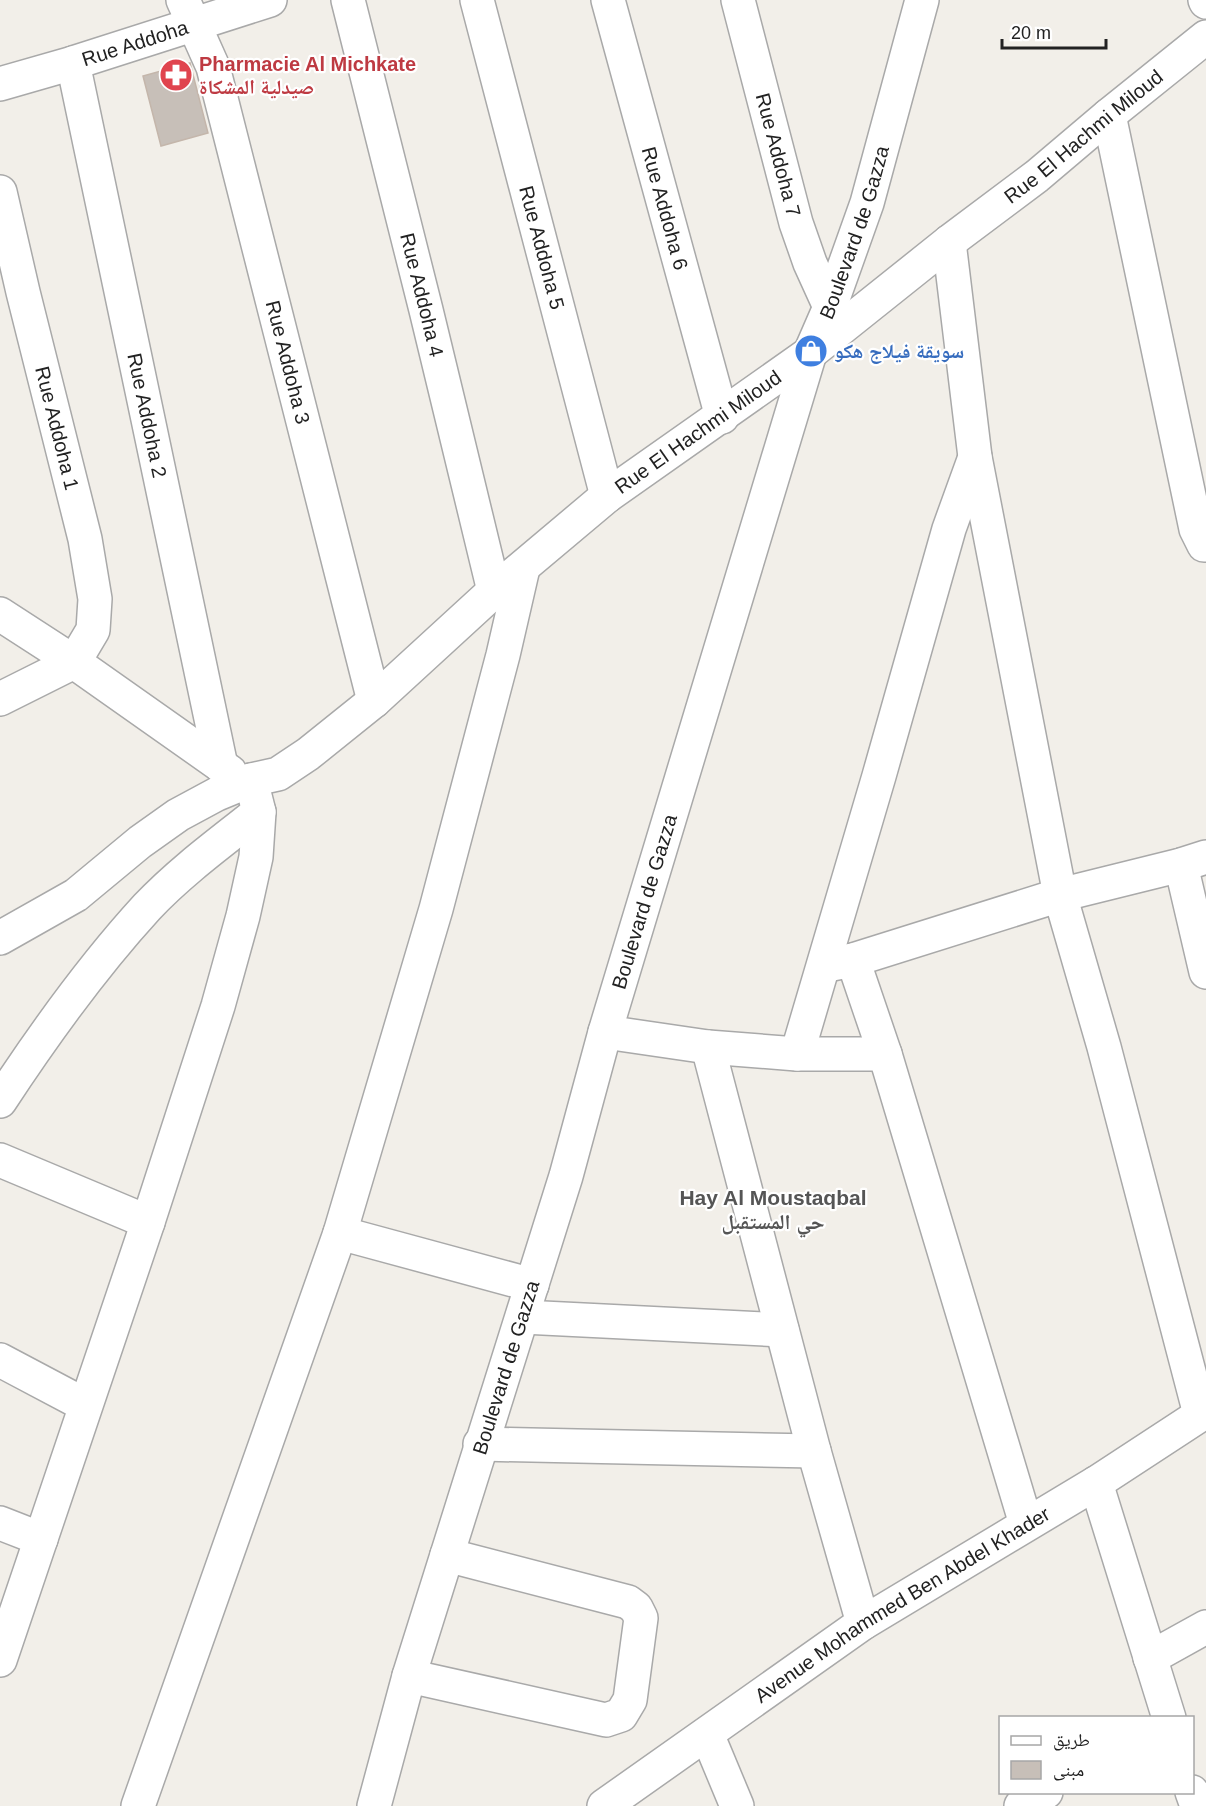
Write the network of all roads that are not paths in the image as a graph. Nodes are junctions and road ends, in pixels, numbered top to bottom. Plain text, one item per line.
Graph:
1 (270, 0) edge
2 (348, 0) edge
3 (477, 0) edge
4 (608, 0) edge
5 (738, 0) edge
6 (922, 0) edge
7 (188, 13) edge
8 (1206, 38) edge
9 (73, 63) junction
10 (0, 84) edge
11 (1109, 115) junction
12 (0, 192) edge
13 (949, 242) junction
14 (830, 307) junction
15 (810, 353) junction
16 (722, 417) junction
17 (975, 457) junction
18 (607, 496) junction
19 (1206, 545) edge
20 (523, 568) junction
21 (494, 591) junction
22 (0, 614) edge
23 (74, 662) junction
24 (0, 699) edge
25 (375, 701) junction
26 (220, 766) junction
27 (251, 780) junction
28 (259, 812) junction
29 (1194, 861) edge
30 (1060, 895) junction
31 (0, 938) edge
32 (853, 960) junction
33 (822, 966) junction
34 (1206, 972) edge
35 (605, 1032) junction
36 (708, 1047) junction
37 (797, 1054) junction
38 (885, 1054) junction
39 (0, 1101) edge
40 (0, 1160) edge
41 (148, 1222) junction
42 (340, 1233) junction
43 (532, 1285) junction
44 (523, 1317) junction
45 (782, 1330) junction
46 (0, 1360) edge
47 (85, 1405) junction
48 (1203, 1412) edge
49 (480, 1444) junction
50 (814, 1451) junction
51 (1096, 1483) junction
52 (0, 1523) edge
53 (1026, 1524) junction
54 (41, 1539) junction
55 (447, 1555) junction
56 (863, 1623) junction
57 (1206, 1627) edge
58 (1150, 1658) junction
59 (0, 1660) edge
60 (409, 1676) junction
61 (1168, 1716) edge
62 (707, 1734) junction
63 (1042, 1794) edge
64 (138, 1806) edge
65 (374, 1806) edge
66 (604, 1806) edge
67 (737, 1806) edge
68 (1021, 1806) edge

1 - 7 street, Rue Addoha
2 - 21 street, Rue Addoha 4
3 - 18 street, Rue Addoha 5
4 - 16 street, Rue Addoha 6
5 - 14 street, Rue Addoha 7
6 - 14 street, Boulevard de Gazza
7 - 9 street, Rue Addoha
7 - 25 street, Rue Addoha 3
8 - 11 street, Rue El Hachmi Miloud
9 - 10 street, Rue Addoha
9 - 26 street, Rue Addoha 2
11 - 13 street, Rue El Hachmi Miloud
11 - 19 street
12 - 23 street, Rue Addoha 1
13 - 15 street, Rue El Hachmi Miloud
13 - 17 street
14 - 15 street, Boulevard de Gazza
15 - 16 street, Rue El Hachmi Miloud
15 - 35 street, Boulevard de Gazza
16 - 18 street, Rue El Hachmi Miloud
17 - 30 street
17 - 33 street
18 - 20 street, Rue El Hachmi Miloud
20 - 21 street, Rue El Hachmi Miloud
20 - 42 street
21 - 25 street, Rue El Hachmi Miloud
22 - 23 street
23 - 24 street
23 - 26 street
25 - 27 street, Rue El Hachmi Miloud
26 - 27 street
27 - 28 street
27 - 31 street, Rue El Hachmi Miloud
28 - 39 street
28 - 41 street
29 - 30 street
29 - 34 street
30 - 32 street
30 - 48 street
32 - 33 street
32 - 38 street
33 - 37 street
35 - 36 street
35 - 43 street, Boulevard de Gazza
36 - 37 street
36 - 45 street
37 - 38 street
38 - 53 street
40 - 41 street
41 - 47 street
42 - 43 street
42 - 64 street
43 - 44 street, Boulevard de Gazza
44 - 45 street
44 - 49 street, Boulevard de Gazza
45 - 50 street
46 - 47 street
47 - 54 street
48 - 51 street, Avenue Mohammed Ben Abdel Khader
49 - 50 street
49 - 55 street, Boulevard de Gazza
50 - 56 street
51 - 53 street, Avenue Mohammed Ben Abdel Khader
51 - 58 street
52 - 54 street
53 - 56 street, Avenue Mohammed Ben Abdel Khader
54 - 59 street
55 - 60 street, Boulevard de Gazza
55 - 60 street
56 - 62 street, Avenue Mohammed Ben Abdel Khader
57 - 58 street
58 - 61 street
60 - 65 street, Boulevard de Gazza
62 - 66 street, Avenue Mohammed Ben Abdel Khader
62 - 67 street
63 - 68 street

